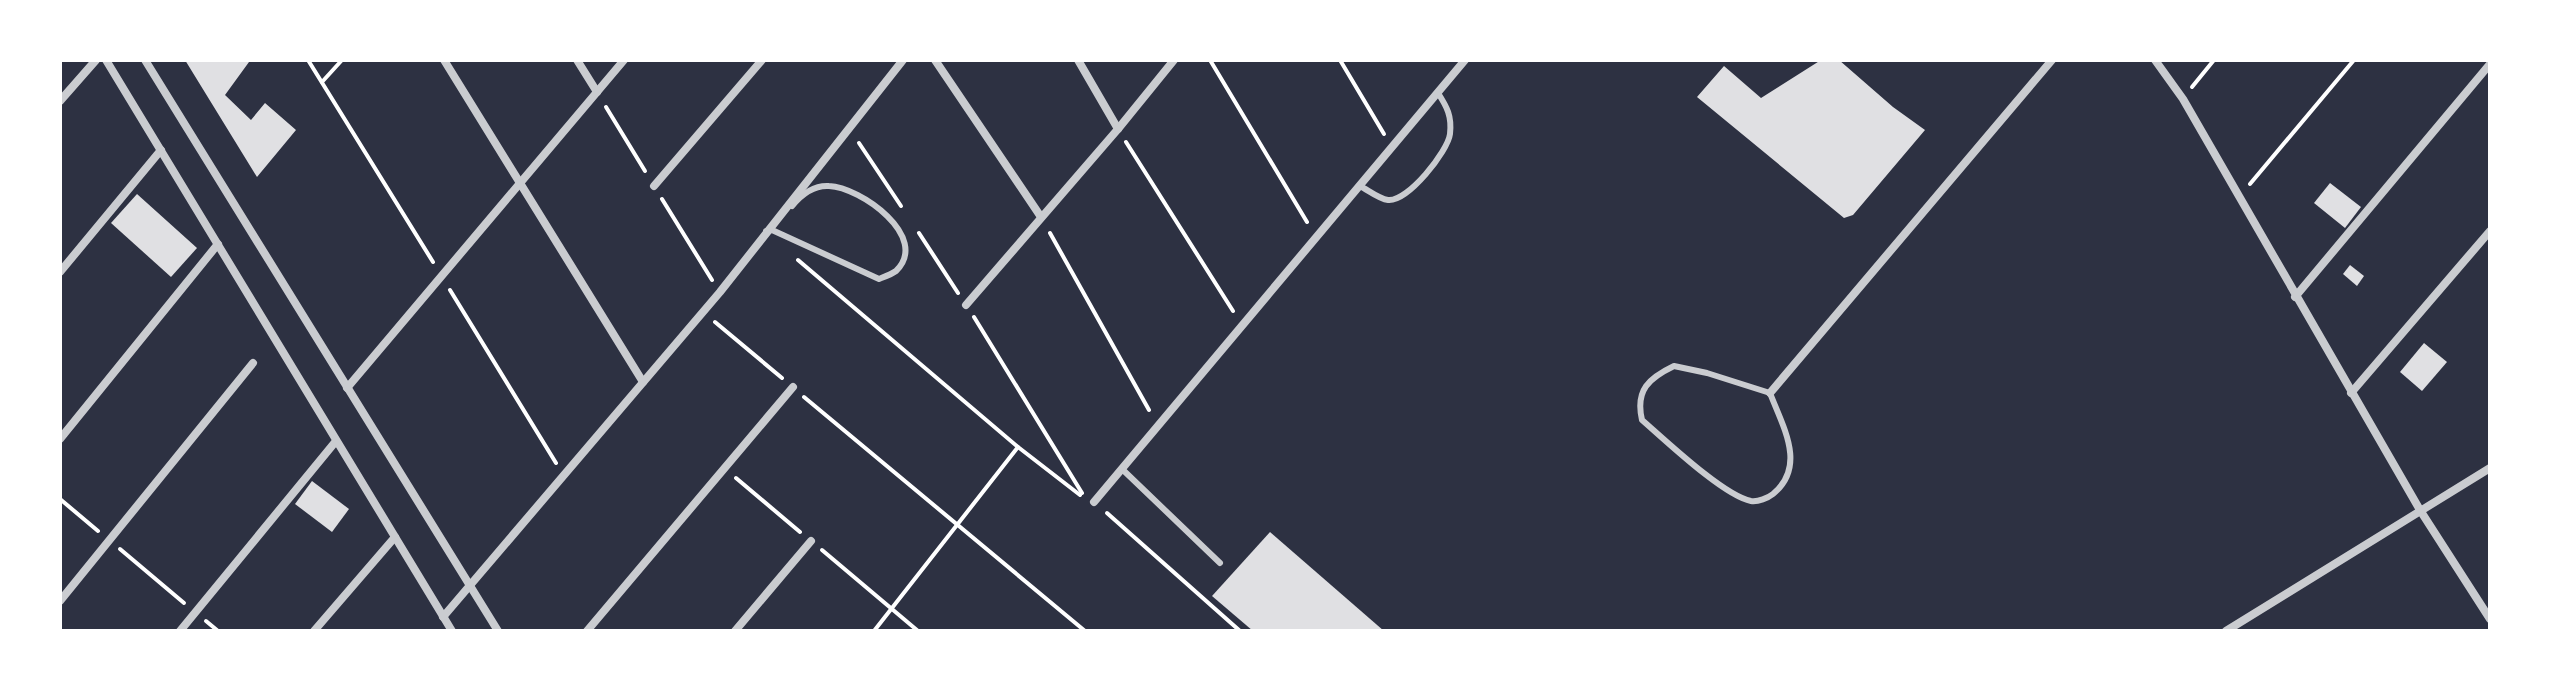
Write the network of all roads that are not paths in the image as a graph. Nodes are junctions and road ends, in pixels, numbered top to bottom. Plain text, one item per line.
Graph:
1 (96, 60) edge
2 (106, 60) edge
3 (145, 60) edge
4 (444, 60) edge
5 (577, 60) edge
6 (624, 60) edge
7 (762, 60) edge
8 (903, 60) edge
9 (935, 60) edge
10 (1078, 60) edge
11 (1174, 60) edge
12 (1465, 60) edge
13 (2052, 60) edge
14 (2155, 60) edge
15 (2490, 64) edge
16 (597, 92) junction
17 (1438, 93) junction
18 (60, 101) edge
19 (1118, 129) junction
20 (161, 150) junction
21 (521, 184) junction
22 (654, 186) dead end
23 (1360, 186) junction
24 (1041, 217) junction
25 (769, 230) junction
26 (2490, 231) edge
27 (218, 244) junction
28 (60, 272) edge
29 (2295, 297) junction
30 (966, 305) dead end
31 (253, 363) dead end
32 (643, 382) junction
33 (793, 387) road end
34 (347, 388) junction
35 (1770, 393) junction
36 (2351, 393) junction
37 (60, 439) edge
38 (336, 441) junction
39 (2490, 468) edge
40 (1122, 469) junction
41 (1094, 502) road end
42 (2420, 510) junction
43 (395, 537) junction
44 (811, 541) dead end
45 (1220, 563) dead end
46 (469, 587) junction
47 (60, 601) edge
48 (443, 617) junction
49 (2490, 619) edge
50 (180, 631) edge
51 (314, 631) edge
52 (452, 631) edge
53 (498, 631) edge
54 (587, 631) edge
55 (735, 631) edge
56 (2226, 631) edge

1 - 18 street
2 - 20 street
3 - 34 street
4 - 21 street
5 - 16 street
6 - 16 street
7 - 22 street
8 - 25 street
9 - 24 street
10 - 19 street
11 - 19 street
12 - 17 street
13 - 35 street
14 - 29 street
15 - 29 street
16 - 21 street
17 - 23 street
17 - 23 lane
19 - 24 street
20 - 27 street
20 - 28 street
21 - 32 street
21 - 34 street
23 - 40 street
24 - 30 street
25 - 25 lane
25 - 32 street
26 - 36 street
27 - 37 street
27 - 38 street
29 - 36 street
31 - 47 street
32 - 46 street
33 - 54 street
34 - 46 street
35 - 35 lane
36 - 42 street
38 - 43 street
38 - 50 street
39 - 42 street
40 - 41 street
40 - 45 lane
42 - 49 street
42 - 56 street
43 - 48 street
43 - 51 street
44 - 55 street
46 - 48 street
46 - 53 street
48 - 52 street

